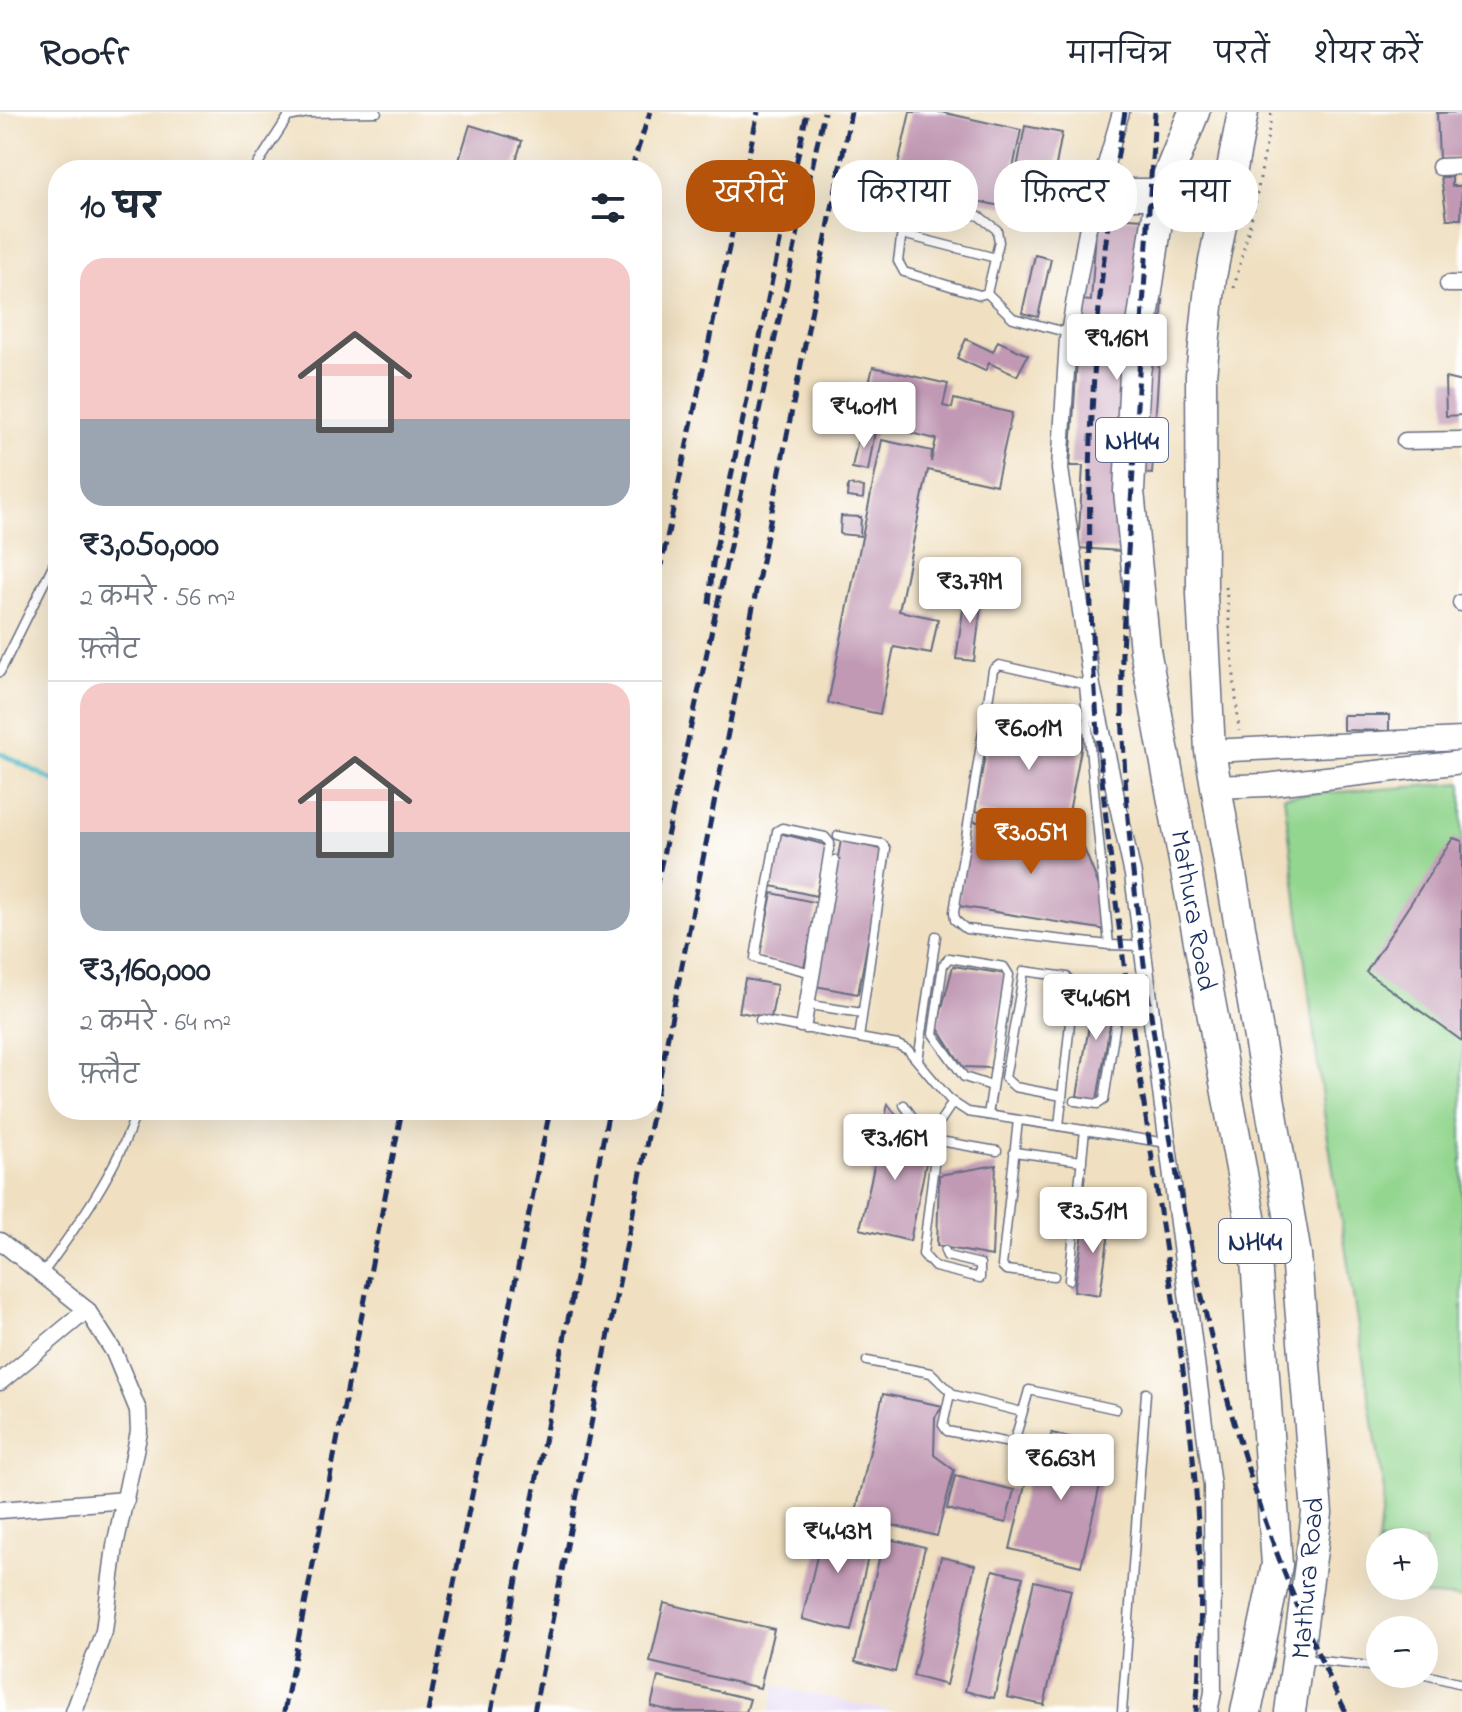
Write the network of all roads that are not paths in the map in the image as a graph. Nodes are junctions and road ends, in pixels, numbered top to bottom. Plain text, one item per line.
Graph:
1 (377, 112) edge
2 (1121, 112) edge
3 (1194, 112) edge
4 (1243, 112) edge
5 (260, 160) edge
6 (1107, 160) edge
7 (1175, 160) edge
8 (1462, 166) edge
9 (1440, 167) dead end
10 (1089, 232) edge
11 (1155, 232) edge
12 (902, 234) junction
13 (996, 258) junction
14 (987, 293) junction
15 (1069, 333) junction
16 (1462, 440) edge
17 (1405, 441) dead end
18 (48, 575) edge
19 (0, 672) edge
20 (1088, 686) junction
21 (988, 710) junction
22 (1086, 729) junction
23 (1462, 739) edge
24 (1210, 751) junction
25 (1462, 762) edge
26 (1215, 787) junction
27 (838, 836) dead end
28 (835, 860) dead end
29 (936, 936) dead end
30 (1109, 945) junction
31 (1142, 946) junction
32 (808, 972) junction
33 (1149, 996) junction
34 (810, 1005) junction
35 (862, 1013) junction
36 (760, 1020) dead end
37 (803, 1028) junction
38 (859, 1038) junction
39 (918, 1061) junction
40 (992, 1086) junction
41 (1062, 1096) junction
42 (1075, 1101) dead end
43 (953, 1102) junction
44 (904, 1105) dead end
45 (988, 1115) junction
46 (134, 1120) edge
47 (1018, 1120) junction
48 (1059, 1126) junction
49 (1085, 1130) junction
50 (937, 1141) junction
51 (1168, 1143) junction
52 (997, 1151) dead end
53 (1014, 1152) junction
54 (1082, 1161) junction
55 (0, 1241) edge
56 (945, 1251) dead end
57 (43, 1273) junction
58 (1054, 1276) dead end
59 (1069, 1280) dead end
60 (87, 1310) junction
61 (867, 1361) dead end
62 (0, 1382) edge
63 (1146, 1393) dead end
64 (950, 1394) junction
65 (1116, 1409) dead end
66 (1022, 1412) junction
67 (126, 1500) junction
68 (0, 1510) edge
69 (1299, 1659) junction
70 (1366, 1666) edge
71 (1438, 1678) edge
72 (1462, 1684) edge
73 (74, 1712) edge
74 (1122, 1712) edge
75 (1209, 1712) edge
76 (1246, 1712) edge
77 (1290, 1712) edge

1 - 5 lane
2 - 6 street
3 - 7 highway, Mathura Road / NH44
4 - 24 highway, Mathura Road / NH44
8 - 9 street
10 - 15 street
11 - 76 highway, Mathura Road / NH44
12 - 13 lane
12 - 13 lane
12 - 14 lane
13 - 14 lane
14 - 15 lane
15 - 20 street
16 - 17 street
18 - 19 lane
20 - 21 lane
20 - 22 lane
20 - 31 street
21 - 22 lane
21 - 30 lane
22 - 30 lane
23 - 24 street
24 - 26 highway, Mathura Road / NH44
25 - 26 street
26 - 69 highway, Mathura Road / NH44
27 - 35 lane
28 - 34 lane
29 - 39 lane
30 - 31 lane
31 - 33 street
32 - 32 lane
32 - 37 lane
33 - 42 lane
33 - 51 street
34 - 35 lane
34 - 37 lane
35 - 38 lane
36 - 37 lane
37 - 38 lane
38 - 39 lane
39 - 43 lane
40 - 40 lane
40 - 45 lane
41 - 41 lane
41 - 48 lane
43 - 45 lane
43 - 50 lane
44 - 50 lane
45 - 47 lane
46 - 57 lane
47 - 48 lane
47 - 53 lane
48 - 49 lane
49 - 51 lane
49 - 54 lane
50 - 52 lane
50 - 56 lane
51 - 75 street
53 - 54 lane
53 - 58 lane
54 - 59 lane
55 - 57 street
57 - 60 street
60 - 62 street
60 - 67 street
61 - 64 lane
63 - 74 lane
64 - 66 lane
64 - 66 lane
65 - 66 lane
67 - 68 street
67 - 73 street
69 - 70 lane
69 - 77 highway, Mathura Road / NH44
71 - 72 lane

